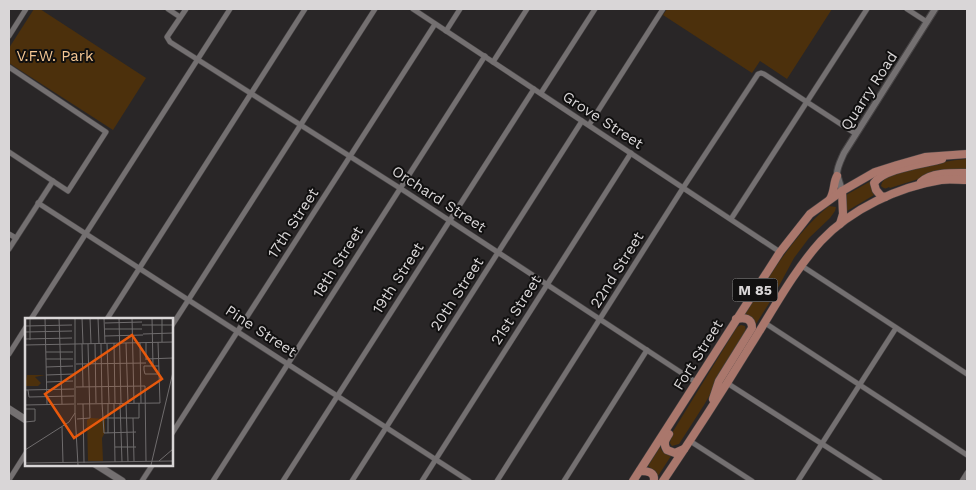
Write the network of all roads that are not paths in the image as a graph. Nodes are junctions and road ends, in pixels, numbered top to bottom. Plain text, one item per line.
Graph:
1 (26, 9) edge
2 (168, 9) edge
3 (186, 9) edge
4 (230, 9) edge
5 (305, 9) edge
6 (375, 9) edge
7 (413, 9) edge
8 (460, 9) edge
9 (527, 9) edge
10 (595, 9) edge
11 (662, 9) edge
12 (867, 9) edge
13 (907, 9) edge
14 (935, 9) edge
15 (180, 17) junction
16 (927, 22) junction
17 (435, 24) junction
18 (446, 30) junction
19 (10, 33) edge
20 (485, 56) junction
21 (198, 59) junction
22 (493, 62) junction
23 (9, 68) edge
24 (534, 89) junction
25 (541, 93) junction
26 (251, 94) junction
27 (807, 102) junction
28 (582, 121) junction
29 (301, 125) junction
30 (589, 125) junction
31 (856, 134) junction
32 (9, 152) edge
33 (631, 153) junction
34 (967, 154) edge
35 (954, 155) junction
36 (349, 157) junction
37 (967, 173) edge
38 (837, 176) junction
39 (967, 180) edge
40 (53, 181) junction
41 (916, 186) junction
42 (399, 188) junction
43 (683, 188) junction
44 (842, 191) junction
45 (886, 197) junction
46 (829, 200) junction
47 (38, 203) junction
48 (731, 219) junction
49 (449, 220) junction
50 (840, 224) junction
51 (9, 234) edge
52 (86, 234) junction
53 (16, 238) junction
54 (9, 249) edge
55 (498, 252) junction
56 (780, 252) junction
57 (802, 266) junction
58 (139, 268) junction
59 (548, 284) junction
60 (189, 300) junction
61 (32, 318) edge
62 (107, 318) edge
63 (601, 319) junction
64 (736, 319) junction
65 (765, 323) junction
66 (172, 326) edge
67 (896, 328) junction
68 (25, 329) edge
69 (238, 332) junction
70 (647, 350) junction
71 (9, 354) edge
72 (288, 364) junction
73 (707, 365) junction
74 (967, 374) edge
75 (697, 383) junction
76 (727, 383) junction
77 (860, 385) junction
78 (337, 395) junction
79 (9, 409) edge
80 (710, 410) junction
81 (25, 419) edge
82 (387, 427) junction
83 (172, 433) edge
84 (690, 441) junction
85 (822, 444) junction
86 (685, 448) junction
87 (25, 455) edge
88 (967, 455) edge
89 (436, 459) junction
90 (97, 465) edge
91 (152, 465) edge
92 (640, 471) junction
93 (967, 473) edge
94 (9, 480) edge
95 (122, 481) edge
96 (142, 481) edge
97 (213, 481) edge
98 (283, 481) edge
99 (352, 481) edge
100 (422, 481) edge
101 (469, 481) edge
102 (497, 481) edge
103 (564, 481) edge
104 (633, 481) edge
105 (654, 481) edge
106 (663, 481) edge
107 (752, 481) edge
108 (798, 481) edge
109 (880, 481) edge
110 (962, 481) edge

1 - 19 street
2 - 15 street
3 - 15 street
4 - 21 street
5 - 26 street
6 - 29 street
7 - 17 street, Grove Street
8 - 18 street
9 - 22 street
10 - 25 street
11 - 30 street
12 - 27 street
13 - 16 street
14 - 16 street, Quarry Road
15 - 21 street, Orchard Street
16 - 31 street, Quarry Road
17 - 18 street, Grove Street
17 - 36 street, 17th Street
18 - 20 street, Grove Street
20 - 22 street, Grove Street
20 - 42 street, 18th Street
21 - 26 street, Orchard Street
21 - 52 street
22 - 24 street, Grove Street
23 - 40 street
24 - 25 street, Grove Street
24 - 49 street, 19th Street
25 - 28 street, Grove Street
26 - 29 street, Orchard Street
26 - 58 street
27 - 31 street
27 - 43 street, 22nd Street
27 - 48 street
28 - 30 street, Grove Street
28 - 55 street, 20th Street
29 - 36 street, Orchard Street
29 - 60 street
30 - 33 street, Grove Street
31 - 38 street, Quarry Road
32 - 40 street
33 - 43 street, Grove Street
33 - 59 street, 21st Street
34 - 35 main road, Fort Street / M 85
35 - 44 main road, Fort Street / M 85
35 - 45 main road
36 - 42 street, Orchard Street
36 - 69 street, 17th Street
37 - 41 main road
38 - 44 street
38 - 46 main road
39 - 41 main road, M 85
40 - 47 street
41 - 45 main road, M 85
42 - 49 street, Orchard Street
42 - 72 street, 18th Street
43 - 48 street, Grove Street
43 - 63 street, 22nd Street
44 - 46 main road, Fort Street / M 85
44 - 50 main road
45 - 50 main road, M 85
46 - 56 main road, Fort Street / M 85
47 - 52 street, Pine Street
47 - 53 street
48 - 56 street, Grove Street
49 - 55 street, Orchard Street
49 - 78 street, 19th Street
50 - 57 main road, M 85
51 - 53 street
52 - 58 street, Pine Street
52 - 61 street
53 - 54 street
55 - 59 street, Orchard Street
55 - 82 street, 20th Street
56 - 64 main road, Fort Street / M 85
57 - 65 main road, M 85
57 - 67 street
58 - 60 street, Pine Street
58 - 62 street
59 - 63 street, Orchard Street
59 - 89 street, 21st Street
60 - 66 street
60 - 69 street, Pine Street
63 - 70 street, Orchard Street
63 - 102 street, 22nd Street
64 - 73 main road, Fort Street / M 85
64 - 80 main road
65 - 76 main road, M 85
65 - 77 street
67 - 74 street
67 - 77 street
68 - 71 street
69 - 72 street, Pine Street
69 - 83 street, 17th Street
70 - 75 street, Orchard Street
70 - 103 street
72 - 78 street, Pine Street
72 - 97 street, 18th Street
73 - 75 main road, Fort Street / M 85
73 - 86 main road
75 - 92 main road, Fort Street / M 85
76 - 80 main road, M 85
76 - 85 street
77 - 85 street
77 - 88 street
78 - 82 street, Pine Street
78 - 98 street, 19th Street
79 - 81 main road
80 - 84 main road, M 85
82 - 89 street, Pine Street
82 - 99 street, 20th Street
84 - 86 main road, M 85
84 - 107 street
85 - 108 street
85 - 109 street
86 - 106 main road, M 85
87 - 94 street
89 - 100 street, 21st Street
89 - 101 street, Pine Street
90 - 95 main road
91 - 96 street
92 - 104 main road, Fort Street / M 85
92 - 105 main road
93 - 110 street

